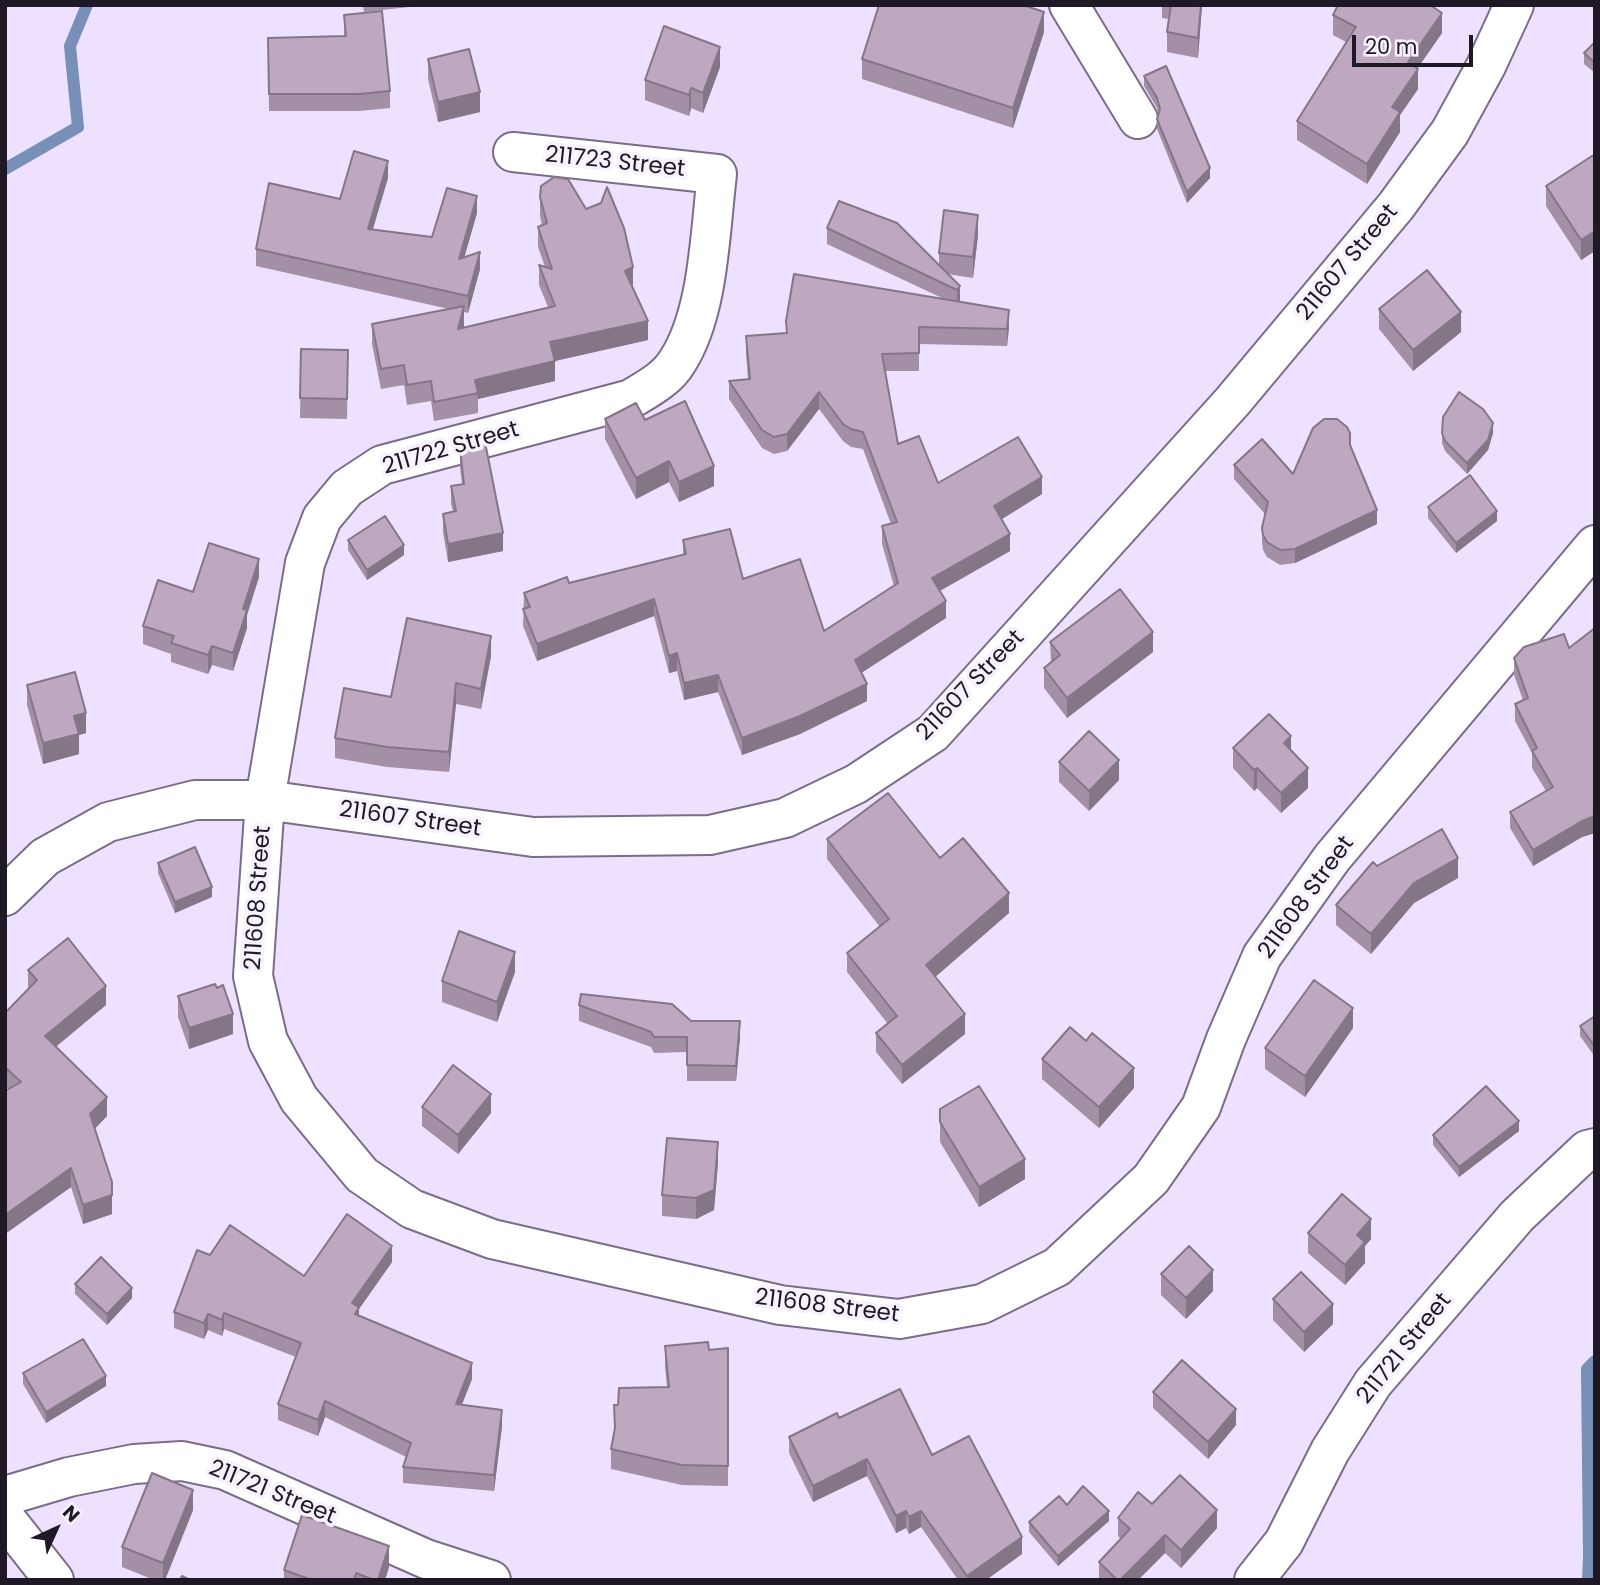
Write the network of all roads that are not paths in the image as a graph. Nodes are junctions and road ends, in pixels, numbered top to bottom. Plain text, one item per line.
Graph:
1 (1069, 5) edge
2 (1514, 5) edge
3 (1138, 119) dead end
4 (513, 152) dead end
5 (717, 174) joint
6 (1595, 545) edge
7 (265, 800) junction
8 (5, 896) edge
9 (1595, 1148) edge
10 (5, 1496) edge
11 (5, 1518) edge
12 (54, 1580) edge
13 (491, 1580) edge
14 (1254, 1580) edge

1 - 3 street
2 - 7 street, 211607 Street
4 - 5 street, 211723 Street
5 - 7 street, 211722 Street
6 - 7 street, 211608 Street
7 - 8 street, 211607 Street
9 - 14 street, 211721 Street
10 - 13 street, 211721 Street
11 - 12 street

